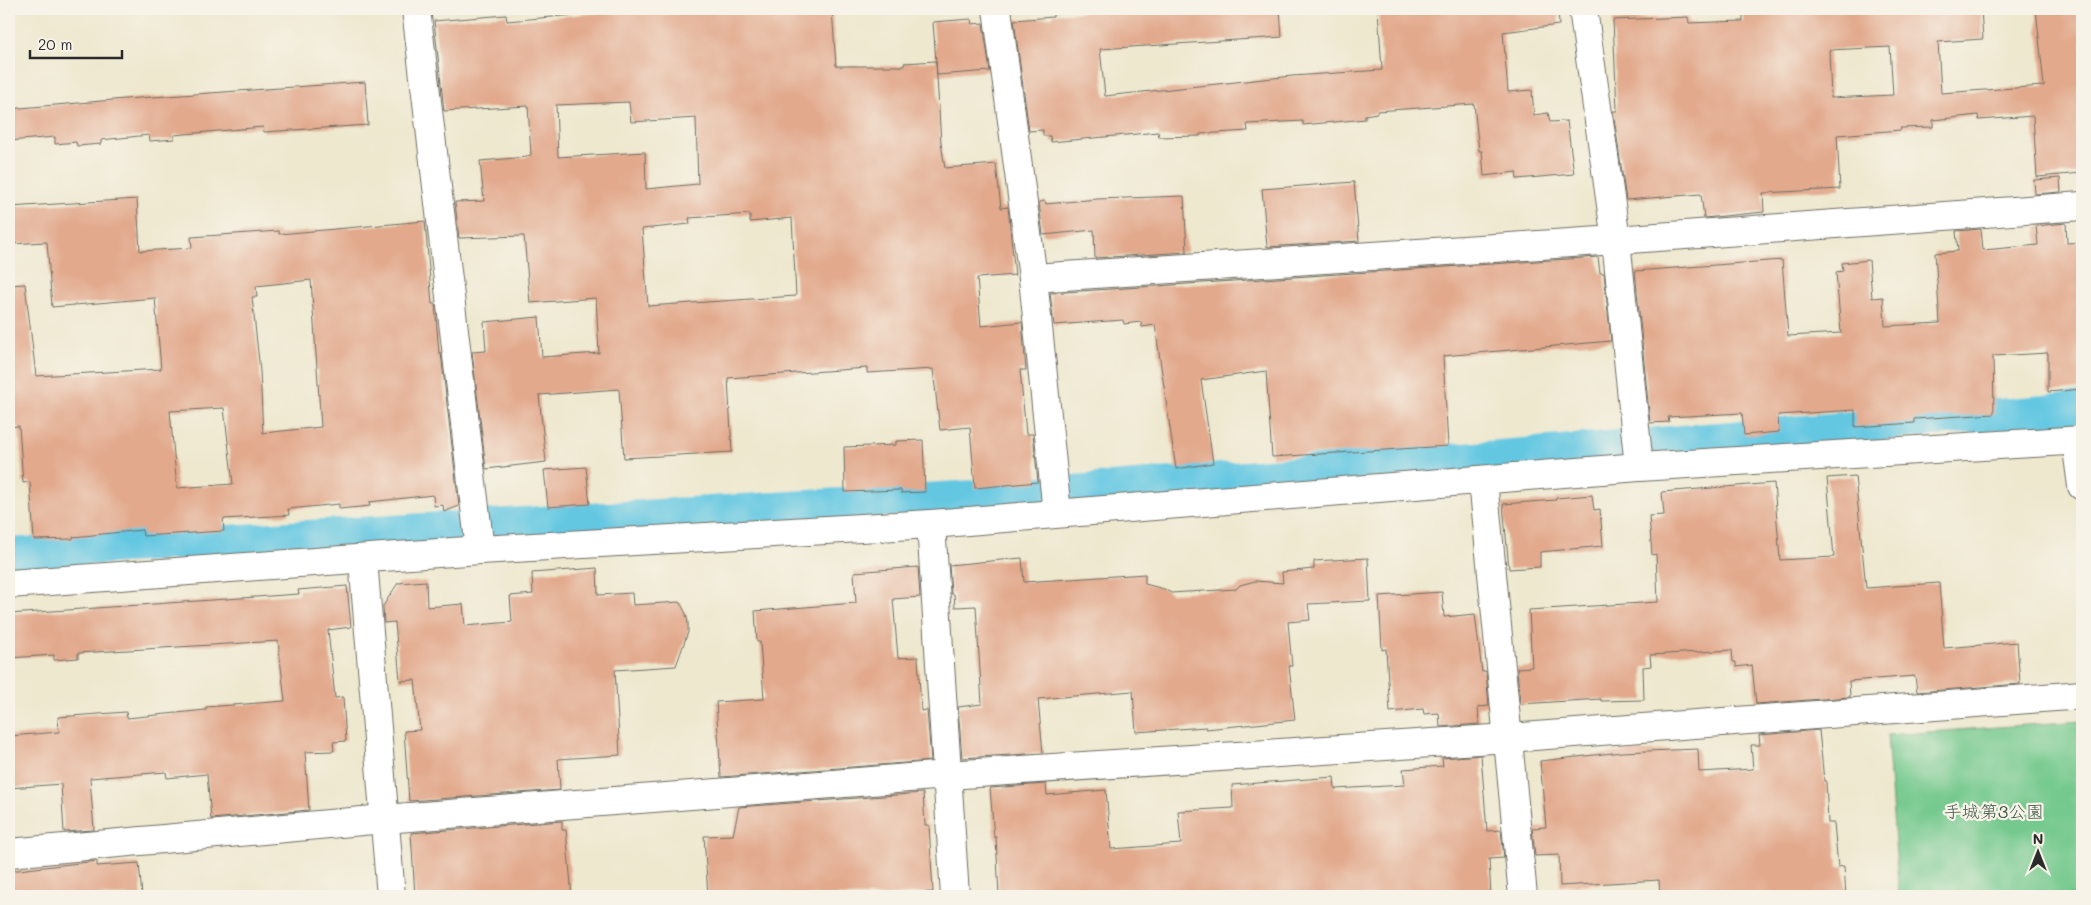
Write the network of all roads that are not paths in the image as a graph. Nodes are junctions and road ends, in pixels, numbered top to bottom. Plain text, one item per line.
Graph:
1 (416, 9) edge
2 (997, 9) edge
3 (1583, 9) edge
4 (2082, 206) edge
5 (1616, 240) junction
6 (1033, 278) junction
7 (2079, 440) edge
8 (1639, 467) junction
9 (1482, 480) junction
10 (2082, 486) edge
11 (1057, 513) junction
12 (931, 524) junction
13 (480, 550) junction
14 (363, 560) junction
15 (9, 584) edge
16 (2082, 695) edge
17 (1508, 738) junction
18 (947, 775) junction
19 (384, 819) junction
20 (9, 853) edge
21 (391, 896) edge
22 (955, 896) edge
23 (1523, 896) edge

1 - 13 street
2 - 6 street
3 - 5 street
4 - 5 street
5 - 6 street
5 - 8 street
6 - 11 street
7 - 8 street
7 - 10 street
8 - 9 street
9 - 11 street
9 - 17 street
11 - 12 street
12 - 13 street
12 - 18 street
13 - 14 street
14 - 15 street
14 - 19 street
16 - 17 street
17 - 18 street
17 - 23 street
18 - 19 street
18 - 22 street
19 - 20 street
19 - 21 street

